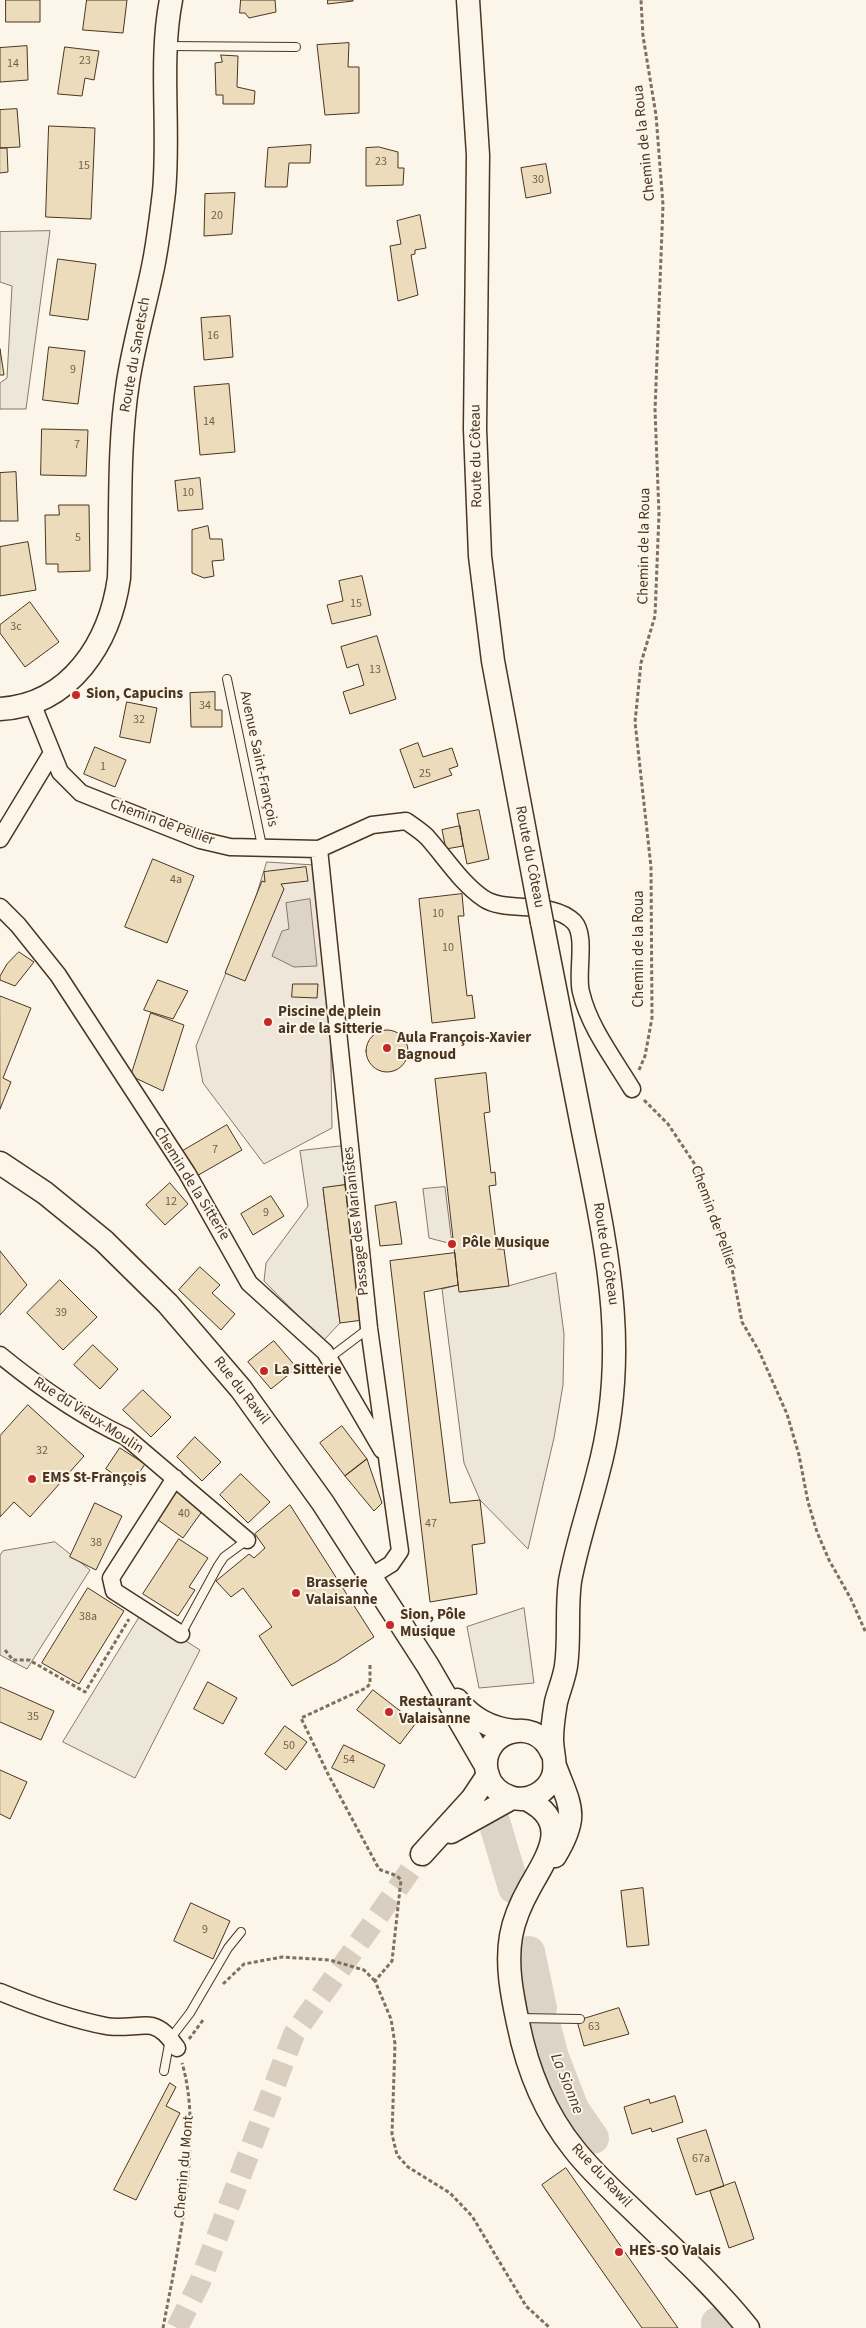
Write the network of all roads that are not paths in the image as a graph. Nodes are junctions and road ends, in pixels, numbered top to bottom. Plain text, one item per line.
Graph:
1 (171, 0) edge
2 (468, 0) edge
3 (166, 46) junction
4 (296, 47) dead end
5 (227, 678) dead end
6 (32, 703) junction
7 (0, 708) edge
8 (52, 753) junction
9 (0, 839) edge
10 (262, 846) junction
11 (319, 849) junction
12 (0, 907) edge
13 (632, 1089) road end
14 (0, 1163) edge
15 (369, 1328) junction
16 (0, 1355) edge
17 (328, 1359) junction
18 (386, 1456) junction
19 (175, 1478) junction
20 (247, 1540) joint
21 (370, 1577) junction
22 (181, 1634) joint
23 (428, 1666) junction
24 (556, 1703) junction
25 (518, 1731) junction
26 (554, 1759) junction
27 (487, 1771) junction
28 (519, 1798) junction
29 (525, 1897) junction
30 (241, 1932) dead end
31 (0, 1992) edge
32 (517, 2018) junction
33 (580, 2019) dead end
34 (175, 2046) junction
35 (164, 2071) dead end
36 (729, 2305) junction
37 (748, 2328) edge
38 (757, 2328) edge

1 - 3 street, Route du Sanetsch
2 - 24 street, Route du Côteau, bridge
3 - 4 lane
3 - 6 street, Route du Sanetsch
5 - 10 lane, Avenue Saint-François
6 - 7 street, Route du Sanetsch
6 - 8 street, Chemin de Pellier
8 - 9 street
8 - 10 street, Chemin de Pellier
10 - 11 street, Chemin de Pellier
11 - 13 street, Chemin de Pellier
11 - 15 street, Passage des Marianistes
12 - 17 street, Chemin de la Sitterie
14 - 21 street, Rue du Rawil
15 - 17 lane
15 - 18 street, Passage des Marianistes
16 - 19 street, Rue du Vieux-Moulin
17 - 18 street, Chemin de la Sitterie
18 - 21 street, Passage des Marianistes
19 - 20 street, Rue du Vieux-Moulin
19 - 22 street
20 - 22 lane
21 - 23 street, Rue du Rawil
23 - 25 street, Rue du Rawil
23 - 27 street, Rue du Rawil
24 - 25 street
24 - 26 street, Route du Côteau
25 - 26 street
25 - 27 street
26 - 28 street
26 - 29 street, Rue du Rawil
27 - 28 street
27 - 28 street
28 - 29 street, Rue du Rawil
29 - 32 street, Rue du Rawil
30 - 34 lane
31 - 34 street
32 - 33 lane
32 - 36 street, Rue du Rawil
34 - 35 lane
36 - 37 street, Rue du Rawil
36 - 38 street, Rue du Rawil

